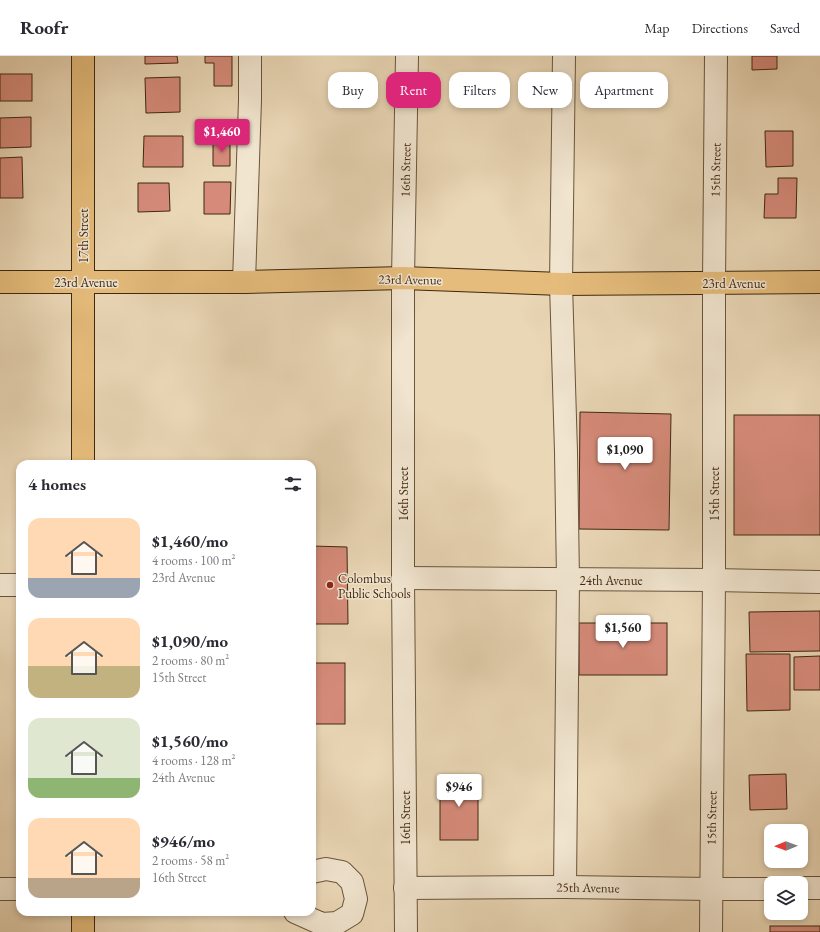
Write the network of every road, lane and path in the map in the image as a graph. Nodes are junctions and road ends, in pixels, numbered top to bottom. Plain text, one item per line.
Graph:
1 (83, 56) edge
2 (250, 56) edge
3 (407, 56) edge
4 (564, 56) edge
5 (716, 56) edge
6 (403, 278) junction
7 (0, 282) edge
8 (244, 282) junction
9 (820, 282) edge
10 (84, 283) junction
11 (714, 283) junction
12 (561, 284) junction
13 (83, 460) edge
14 (403, 578) junction
15 (568, 579) junction
16 (714, 580) junction
17 (820, 582) edge
18 (0, 585) edge
19 (16, 585) edge
20 (316, 871) edge
21 (565, 887) junction
22 (405, 888) junction
23 (808, 888) edge
24 (820, 888) edge
25 (0, 889) edge
26 (16, 889) edge
27 (764, 889) edge
28 (710, 890) junction
29 (83, 916) edge
30 (304, 916) edge
31 (83, 932) edge
32 (406, 932) edge
33 (711, 932) edge

1 - 10 main road, 17th Street
2 - 8 street
3 - 6 street, 16th Street
4 - 12 street
5 - 11 street, 15th Street
6 - 8 main road, 23rd Avenue
6 - 12 main road, 23rd Avenue
6 - 14 street, 16th Street
7 - 10 main road, 23rd Avenue
8 - 10 main road, 23rd Avenue
9 - 11 main road, 23rd Avenue
10 - 13 main road, 17th Street
11 - 12 main road, 23rd Avenue
11 - 16 street, 15th Street
12 - 15 street
14 - 15 street, 24th Avenue
14 - 22 street, 16th Street
15 - 16 street, 24th Avenue
15 - 21 street
16 - 17 street, 24th Avenue
16 - 28 street, 15th Street
18 - 19 street
20 - 30 street
21 - 22 street, 25th Avenue
21 - 28 street, 25th Avenue
22 - 32 street, 16th Street
23 - 24 street
25 - 26 street
27 - 28 street, 25th Avenue
28 - 33 street, 15th Street
29 - 31 main road

